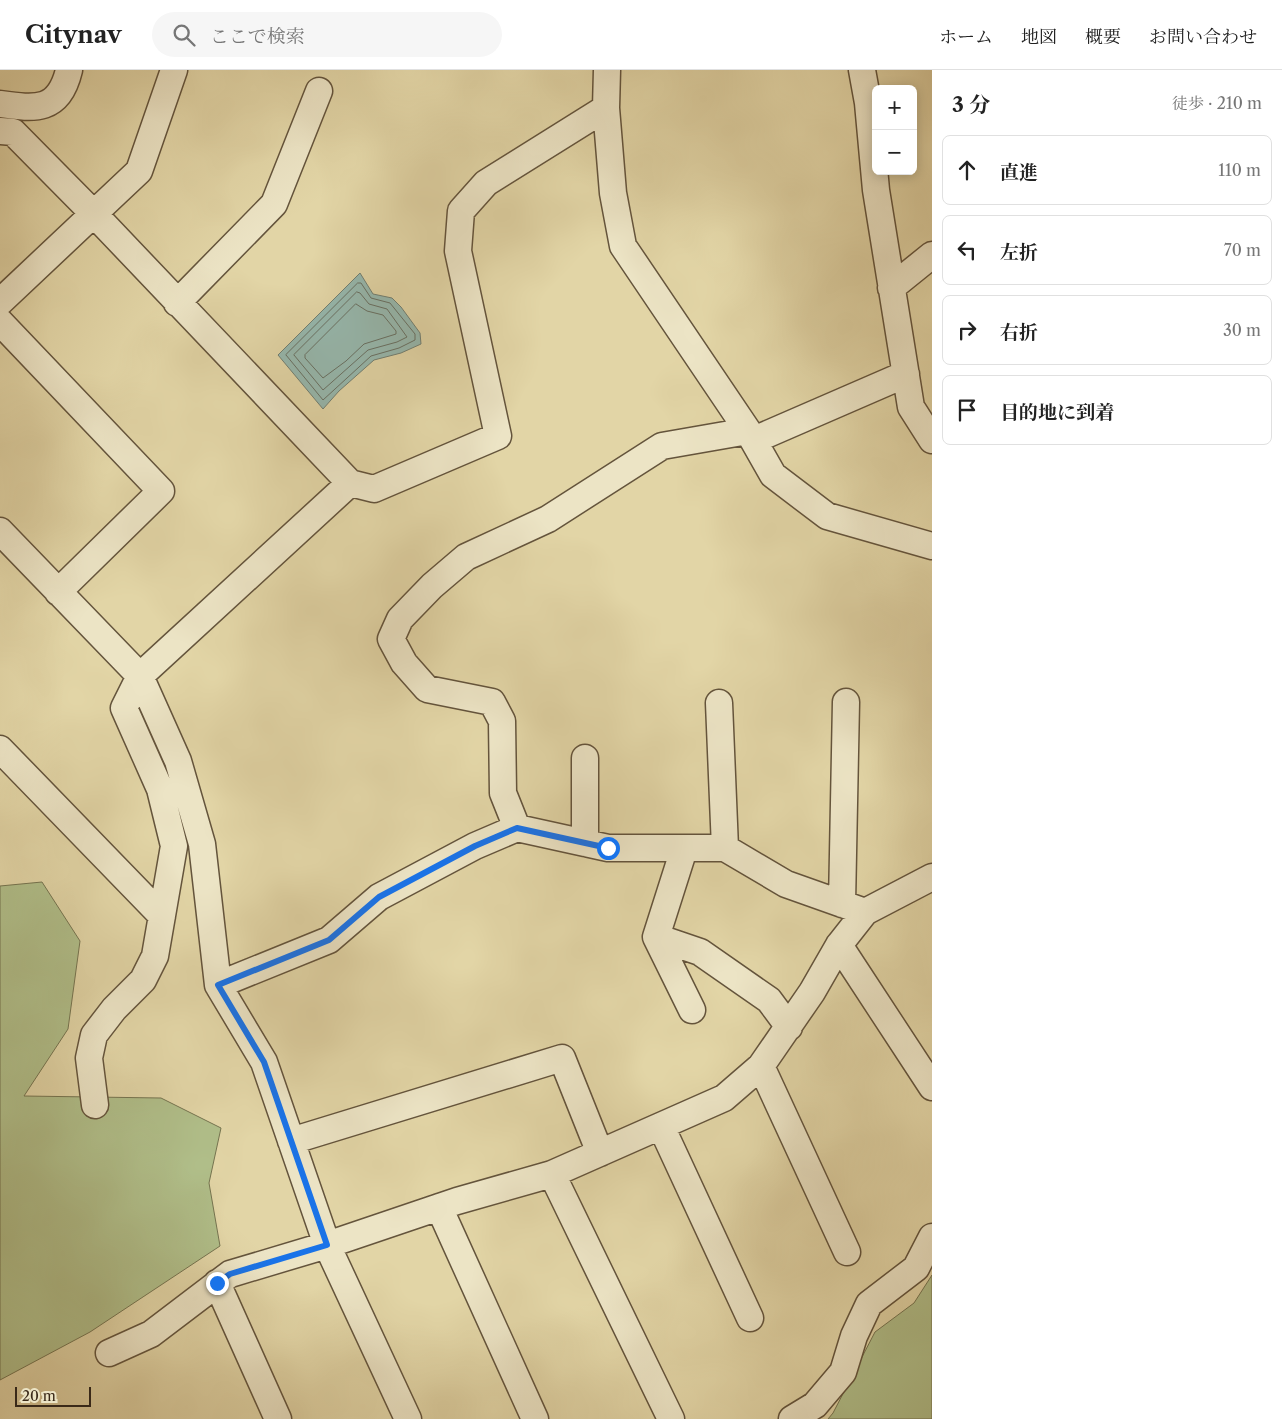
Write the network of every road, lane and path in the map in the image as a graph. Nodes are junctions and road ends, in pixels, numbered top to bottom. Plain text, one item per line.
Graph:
1 (69, 70) edge
2 (174, 70) edge
3 (607, 70) edge
4 (862, 70) edge
5 (319, 91) dead end
6 (0, 104) edge
7 (606, 108) junction
8 (0, 131) edge
9 (94, 214) junction
10 (932, 255) edge
11 (891, 288) junction
12 (0, 302) edge
13 (177, 303) junction
14 (0, 322) edge
15 (906, 374) junction
16 (751, 436) junction
17 (932, 440) edge
18 (350, 483) junction
19 (0, 531) edge
20 (932, 546) edge
21 (58, 592) junction
22 (140, 676) junction
23 (846, 702) dead end
24 (719, 703) dead end
25 (0, 748) edge
26 (585, 758) dead end
27 (517, 828) junction
28 (585, 843) junction
29 (725, 848) junction
30 (684, 849) junction
31 (932, 877) edge
32 (854, 908) junction
33 (162, 916) junction
34 (656, 937) junction
35 (839, 945) junction
36 (218, 985) junction
37 (692, 1010) dead end
38 (789, 1026) junction
39 (761, 1066) junction
40 (932, 1087) edge
41 (95, 1105) dead end
42 (661, 1126) junction
43 (291, 1141) junction
44 (600, 1153) junction
45 (552, 1174) junction
46 (439, 1208) junction
47 (932, 1237) edge
48 (327, 1245) junction
49 (847, 1252) dead end
50 (217, 1283) junction
51 (750, 1318) dead end
52 (109, 1353) dead end
53 (278, 1419) edge
54 (408, 1419) edge
55 (535, 1419) edge
56 (671, 1419) edge
57 (792, 1419) edge

1 - 6 street
2 - 9 street
3 - 7 street
4 - 11 street
5 - 13 street
7 - 16 street
7 - 18 street
8 - 9 street
9 - 12 street
9 - 13 street
10 - 11 street
11 - 15 street
13 - 18 street
14 - 21 street
15 - 16 street
15 - 17 street
16 - 20 street
16 - 27 street
18 - 22 street
19 - 21 street
21 - 22 street
22 - 33 street
22 - 36 street
23 - 32 street
24 - 29 street
25 - 33 street
26 - 28 street
27 - 28 street
27 - 36 street
28 - 30 street
29 - 30 street
29 - 32 street
30 - 34 street
31 - 32 street
32 - 35 street
33 - 41 street
34 - 37 street
34 - 38 street
35 - 38 street
35 - 40 street
36 - 43 street
38 - 39 street
39 - 42 street
39 - 49 street
42 - 44 street
42 - 51 street
43 - 44 street
43 - 48 street
44 - 45 street
45 - 46 street
45 - 56 street
46 - 48 street
46 - 55 street
47 - 57 street
48 - 50 street
48 - 54 street
50 - 52 street
50 - 53 street

